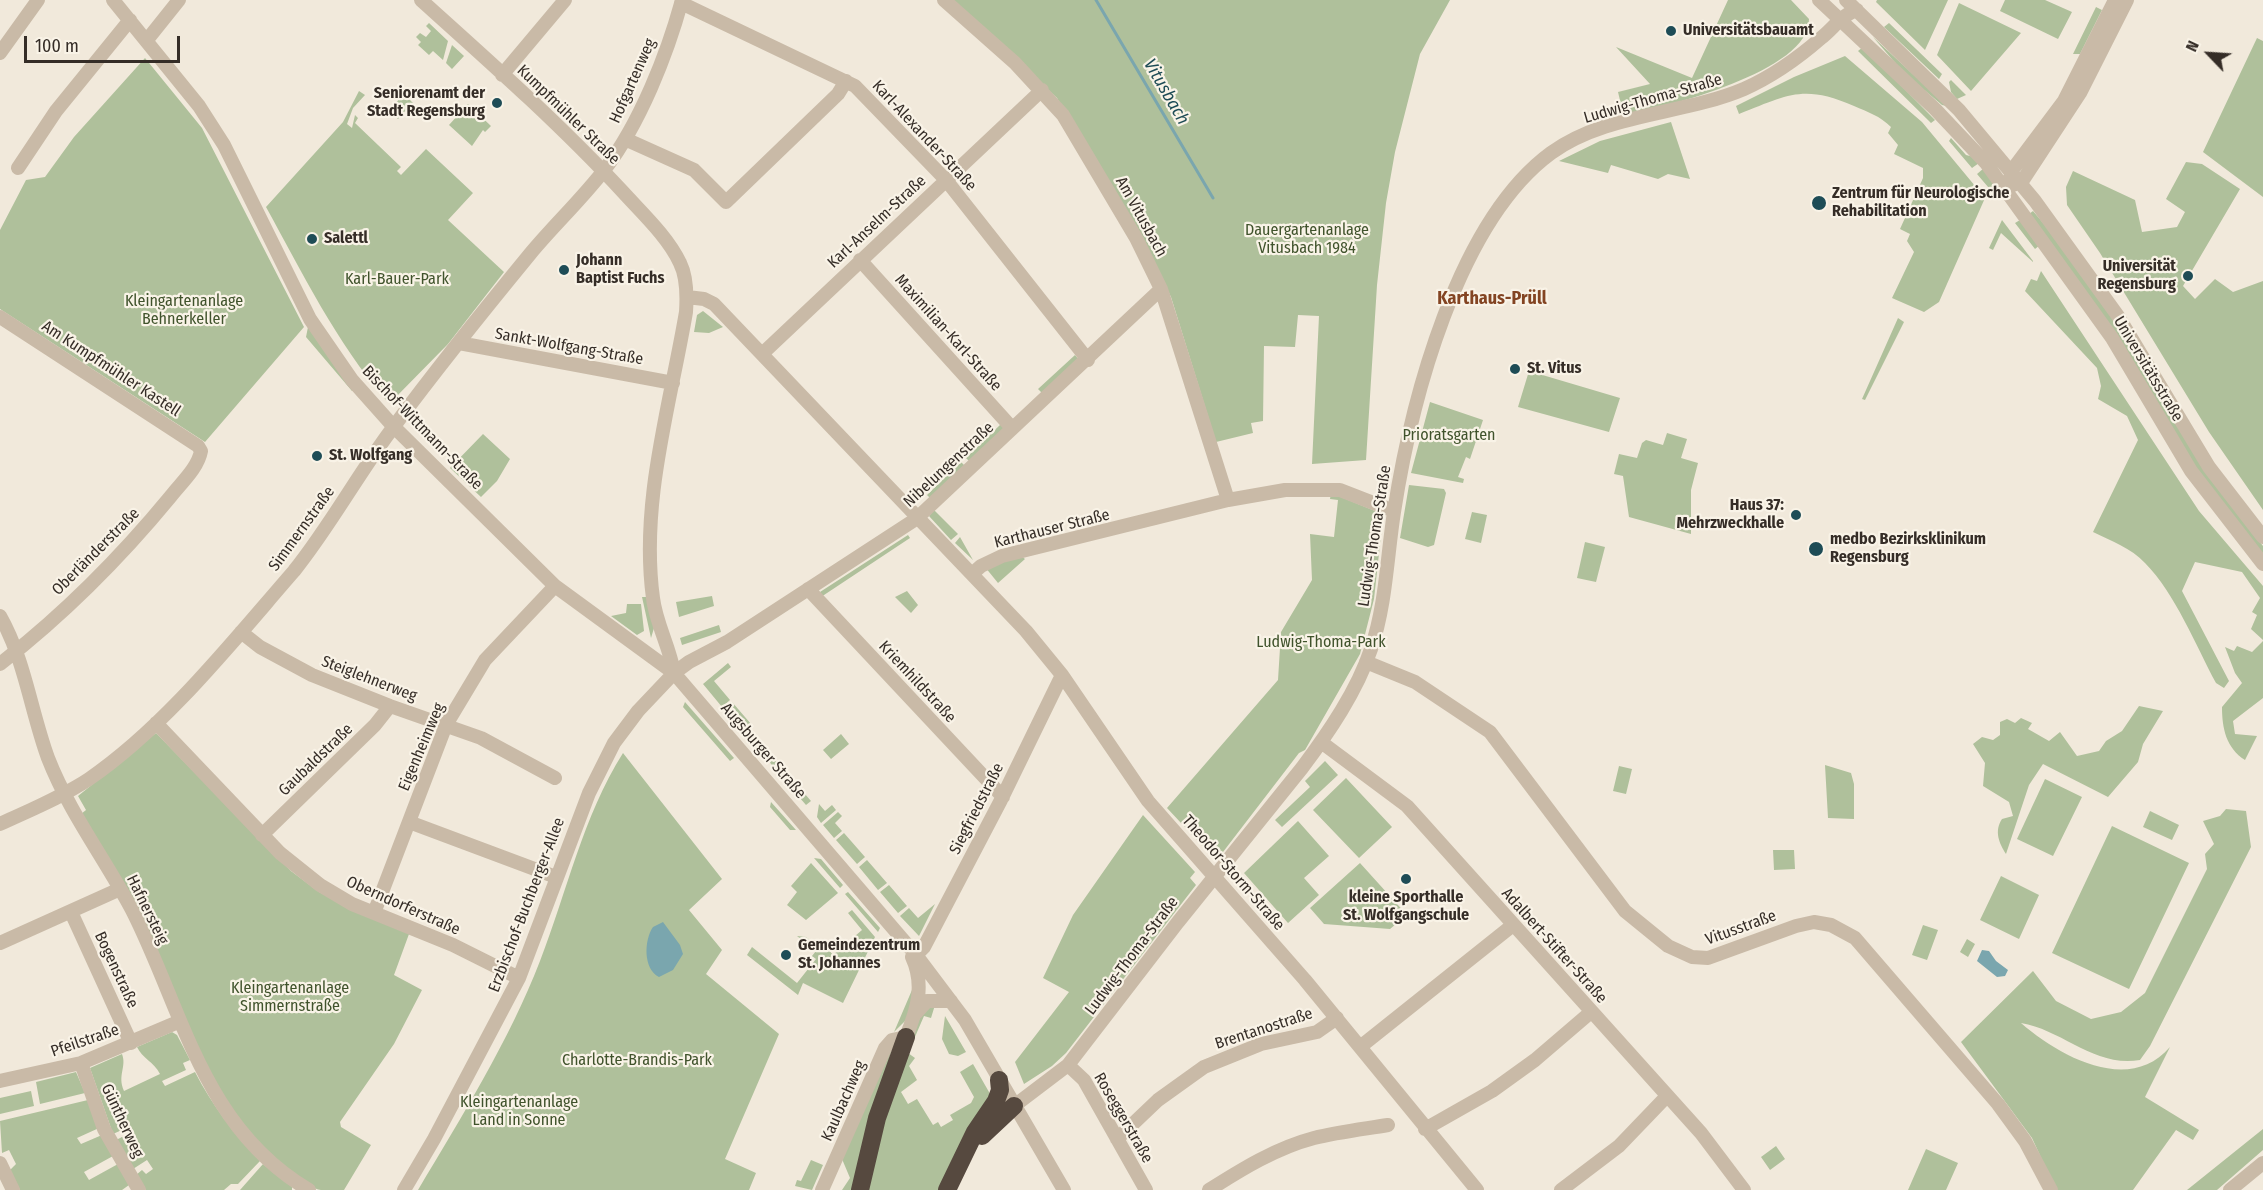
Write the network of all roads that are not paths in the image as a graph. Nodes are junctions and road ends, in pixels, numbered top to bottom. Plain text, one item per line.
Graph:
1 (38, 0) edge
2 (113, 0) edge
3 (179, 0) edge
4 (421, 0) edge
5 (565, 0) edge
6 (944, 0) edge
7 (1819, 0) edge
8 (1846, 0) edge
9 (2115, 0) edge
10 (2127, 0) edge
11 (682, 2) edge
12 (1857, 10) junction
13 (1840, 19) junction
14 (130, 20) junction
15 (147, 40) junction
16 (0, 52) edge
17 (2087, 69) junction
18 (502, 75) junction
19 (846, 81) junction
20 (1042, 90) junction
21 (1935, 109) junction
22 (1959, 110) junction
23 (625, 139) junction
24 (18, 168) dead end
25 (603, 171) junction
26 (2015, 178) junction
27 (946, 180) junction
28 (2006, 188) junction
29 (860, 261) junction
30 (681, 264) joint
31 (1161, 289) junction
32 (687, 297) junction
33 (0, 317) edge
34 (459, 343) junction
35 (762, 354) junction
36 (1088, 360) junction
37 (673, 383) junction
38 (393, 426) junction
39 (1012, 428) junction
40 (201, 451) joint
41 (1228, 500) junction
42 (1394, 511) junction
43 (916, 519) junction
44 (2263, 537) edge
45 (2263, 564) edge
46 (972, 574) junction
47 (555, 586) junction
48 (808, 589) junction
49 (0, 616) edge
50 (241, 632) junction
51 (662, 633) junction
52 (16, 651) junction
53 (642, 651) junction
54 (1366, 662) junction
55 (0, 664) edge
56 (674, 672) junction
57 (1062, 675) junction
58 (390, 706) junction
59 (156, 723) junction
60 (446, 725) junction
61 (1321, 742) junction
62 (555, 778) dead end
63 (63, 793) junction
64 (1003, 797) junction
65 (409, 822) junction
66 (0, 824) edge
67 (262, 835) junction
68 (556, 877) junction
69 (1213, 877) junction
70 (120, 889) junction
71 (71, 912) junction
72 (374, 913) junction
73 (1514, 925) junction
74 (0, 943) edge
75 (911, 950) junction
76 (519, 978) junction
77 (951, 1000) junction
78 (1591, 1012) junction
79 (916, 1013) junction
80 (1337, 1018) junction
81 (178, 1022) junction
82 (906, 1037) junction
83 (131, 1042) junction
84 (1360, 1047) junction
85 (81, 1063) junction
86 (1068, 1065) junction
87 (999, 1080) junction
88 (0, 1081) edge
89 (1667, 1096) junction
90 (1014, 1106) junction
91 (1388, 1125) dead end
92 (1425, 1129) junction
93 (1117, 1139) junction
94 (961, 1160) junction
95 (0, 1163) edge
96 (2263, 1163) edge
97 (305, 1189) edge
98 (1741, 1189) edge
99 (13, 1190) edge
100 (139, 1190) edge
101 (404, 1190) edge
102 (822, 1190) edge
103 (860, 1190) edge
104 (947, 1190) edge
105 (1064, 1190) edge
106 (1146, 1190) edge
107 (1209, 1190) edge
108 (1477, 1190) edge
109 (1561, 1190) edge
110 (2051, 1190) edge
111 (2230, 1190) edge

1 - 16 street
2 - 14 street, Bischof-Wittmann-Straße
3 - 15 street
4 - 18 street, Kumpfmühler Straße
5 - 18 street
6 - 20 street, Am Vitusbach
7 - 13 street, Universitätsstraße
8 - 12 street, Universitätsstraße
9 - 17 street
10 - 17 street
11 - 19 street, Karl-Alexander-Straße
11 - 23 street, Hofgartenweg
12 - 13 street, Ludwig-Thoma-Straße
12 - 22 street, Universitätsstraße
13 - 21 street, Universitätsstraße
13 - 42 street, Ludwig-Thoma-Straße
14 - 15 street, Bischof-Wittmann-Straße
14 - 24 street
15 - 38 street, Bischof-Wittmann-Straße
17 - 26 street
18 - 25 street, Kumpfmühler Straße
19 - 23 street
19 - 27 street, Karl-Alexander-Straße
20 - 27 street, Karl-Anselm-Straße
20 - 31 street, Am Vitusbach
21 - 22 street
21 - 28 street, Universitätsstraße
22 - 26 street, Universitätsstraße
23 - 25 street, Hofgartenweg
25 - 30 street, Kumpfmühler Straße
25 - 34 street, Simmernstraße
26 - 28 street
26 - 44 street, Universitätsstraße
27 - 29 street, Karl-Anselm-Straße
27 - 36 street, Karl-Alexander-Straße
28 - 45 street, Universitätsstraße
29 - 35 street, Karl-Anselm-Straße
29 - 39 street, Maximilian-Karl-Straße
30 - 32 street, Augsburger Straße
31 - 36 street, Nibelungenstraße
31 - 41 street, Am Vitusbach
32 - 35 street
32 - 37 street, Augsburger Straße
33 - 40 street, Am Kumpfmühler Kastell
34 - 37 street, Sankt-Wolfgang-Straße
34 - 38 street, Simmernstraße
35 - 43 street
36 - 39 street, Nibelungenstraße
37 - 51 street, Augsburger Straße
38 - 47 street, Bischof-Wittmann-Straße
38 - 50 street, Simmernstraße
39 - 43 street, Nibelungenstraße
40 - 52 street, Oberländerstraße
41 - 42 street, Karthauser Straße
41 - 46 street, Karthauser Straße
42 - 54 street, Ludwig-Thoma-Straße
43 - 46 street
43 - 48 street, Nibelungenstraße
46 - 57 street, Theodor-Storm-Straße
47 - 53 street, Bischof-Wittmann-Straße
47 - 60 street, Eigenheimweg
48 - 56 street, Nibelungenstraße
48 - 64 street, Kriemhildstraße
49 - 52 street, Hafnersteig
50 - 58 street, Steiglehnerweg
50 - 59 street, Simmernstraße
51 - 53 street
51 - 56 street, Augsburger Straße
52 - 55 street, Oberländerstraße
52 - 63 street, Hafnersteig
53 - 56 street, Bischof-Wittmann-Straße
54 - 61 street, Ludwig-Thoma-Straße
54 - 110 street, Vitusstraße
56 - 68 street, Erzbischof-Buchberger-Allee
56 - 75 street, Augsburger Straße
57 - 64 street, Siegfriedstraße
57 - 69 street, Theodor-Storm-Straße
58 - 60 street, Steiglehnerweg
58 - 67 street, Gaubaldstraße
59 - 63 street, Simmernstraße
59 - 67 street, Oberndorferstraße
60 - 62 street, Steiglehnerweg
60 - 65 street, Eigenheimweg
61 - 69 street, Ludwig-Thoma-Straße
61 - 73 street, Adalbert-Stifter-Straße
63 - 66 street, Simmernstraße
63 - 70 street, Hafnersteig
64 - 75 street, Siegfriedstraße
65 - 68 street
65 - 72 street, Eigenheimweg
67 - 72 street, Oberndorferstraße
68 - 76 street, Erzbischof-Buchberger-Allee
69 - 80 street, Theodor-Storm-Straße
69 - 86 street, Ludwig-Thoma-Straße
70 - 71 street
70 - 81 street, Hafnersteig
71 - 74 street
71 - 83 street, Bogenstraße
72 - 76 street, Oberndorferstraße
73 - 78 street, Adalbert-Stifter-Straße
73 - 84 street
75 - 77 street, Augsburger Straße
75 - 79 street
76 - 101 street, Erzbischof-Buchberger-Allee
77 - 79 street
77 - 87 street, Augsburger Straße
78 - 89 street, Adalbert-Stifter-Straße
78 - 92 street
79 - 82 street
80 - 84 street, Theodor-Storm-Straße
80 - 93 street, Brentanostraße
81 - 83 street, Pfeilstraße
81 - 97 street, Hafnersteig
82 - 102 street, Kaulbachweg
82 - 103 highway
83 - 85 street, Pfeilstraße
84 - 92 street, Theodor-Storm-Straße
85 - 88 street, Pfeilstraße
85 - 100 street, Güntherweg
86 - 90 street, Ludwig-Thoma-Straße
86 - 93 street, Roseggerstraße
87 - 90 street, Augsburger Straße
87 - 94 highway
89 - 98 street, Adalbert-Stifter-Straße
89 - 109 street
90 - 94 highway
90 - 105 street, Augsburger Straße
91 - 107 street
92 - 108 street, Theodor-Storm-Straße
93 - 106 street, Roseggerstraße
94 - 104 highway
95 - 99 street
96 - 111 street

